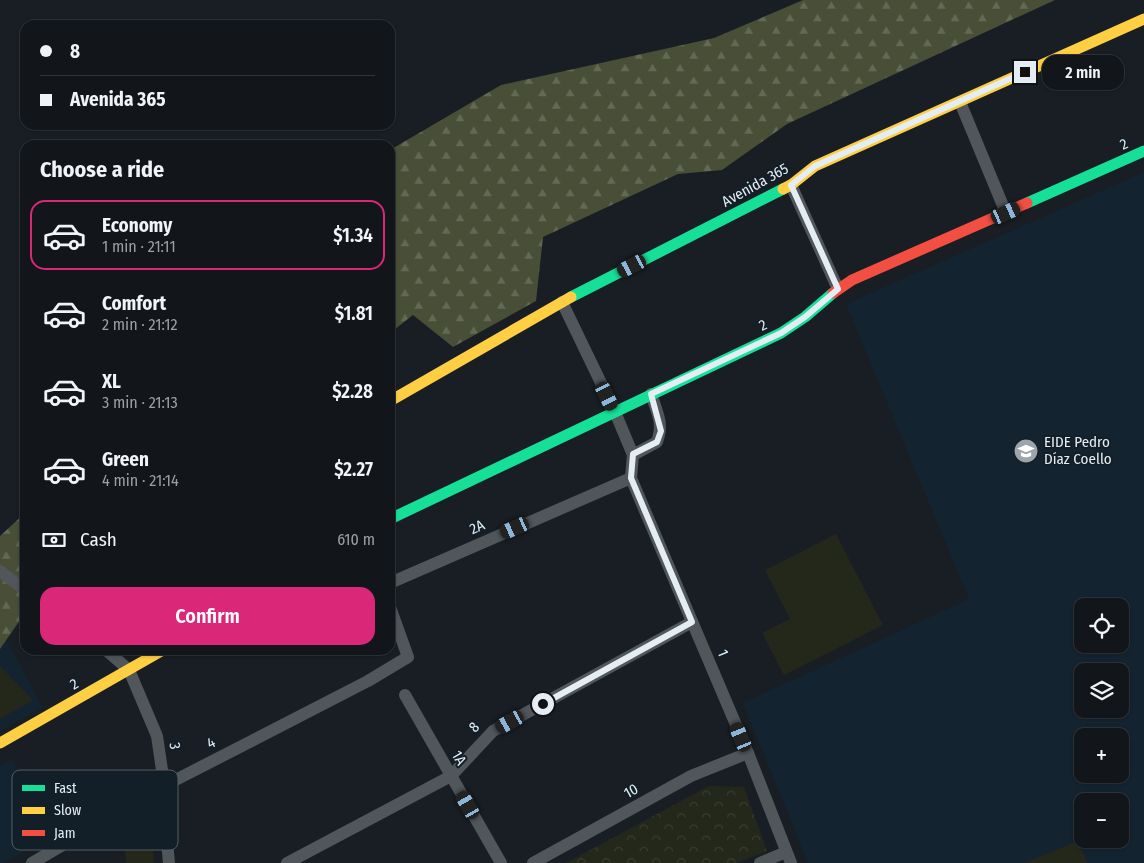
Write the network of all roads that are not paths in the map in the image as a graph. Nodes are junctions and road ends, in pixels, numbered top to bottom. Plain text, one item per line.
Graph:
1 (1144, 18) edge
2 (960, 102) junction
3 (1144, 151) edge
4 (791, 185) junction
5 (1006, 213) junction
6 (838, 289) junction
7 (562, 302) junction
8 (651, 394) junction
9 (395, 398) edge
10 (615, 412) junction
11 (633, 454) junction
12 (631, 478) junction
13 (395, 517) edge
14 (0, 571) edge
15 (395, 581) edge
16 (20, 586) edge
17 (395, 620) edge
18 (692, 622) junction
19 (112, 655) edge
20 (154, 655) edge
21 (129, 670) junction
22 (405, 695) dead end
23 (0, 743) edge
24 (748, 753) junction
25 (162, 770) edge
26 (451, 776) junction
27 (178, 779) edge
28 (54, 850) edge
29 (168, 850) edge
30 (789, 857) edge
31 (32, 863) edge
32 (169, 863) edge
33 (287, 863) edge
34 (501, 863) edge
35 (533, 863) edge
36 (760, 863) edge

1 - 2 street, Avenida 365
2 - 4 street, Avenida 365
2 - 5 street
3 - 5 street, 2
4 - 6 street
4 - 7 street, Avenida 365
5 - 6 street, 2
6 - 8 street, 2
7 - 9 street, Avenida 365
7 - 10 street, 1
8 - 10 street, 2
8 - 11 street
10 - 11 street, 1
10 - 13 street, 2
11 - 12 street, 1
12 - 15 street, 2A
12 - 18 street, 1
14 - 16 street
17 - 27 street, 4
18 - 24 street, 1
18 - 26 street, 8
19 - 21 street, 3
20 - 21 street, 2
21 - 23 street, 2
21 - 25 street, 3
22 - 26 street, 1A
24 - 30 street, 1
24 - 35 street, 10
26 - 33 street, 8
26 - 34 street, 1A
28 - 31 street, 4
29 - 32 street, 3
30 - 36 street

